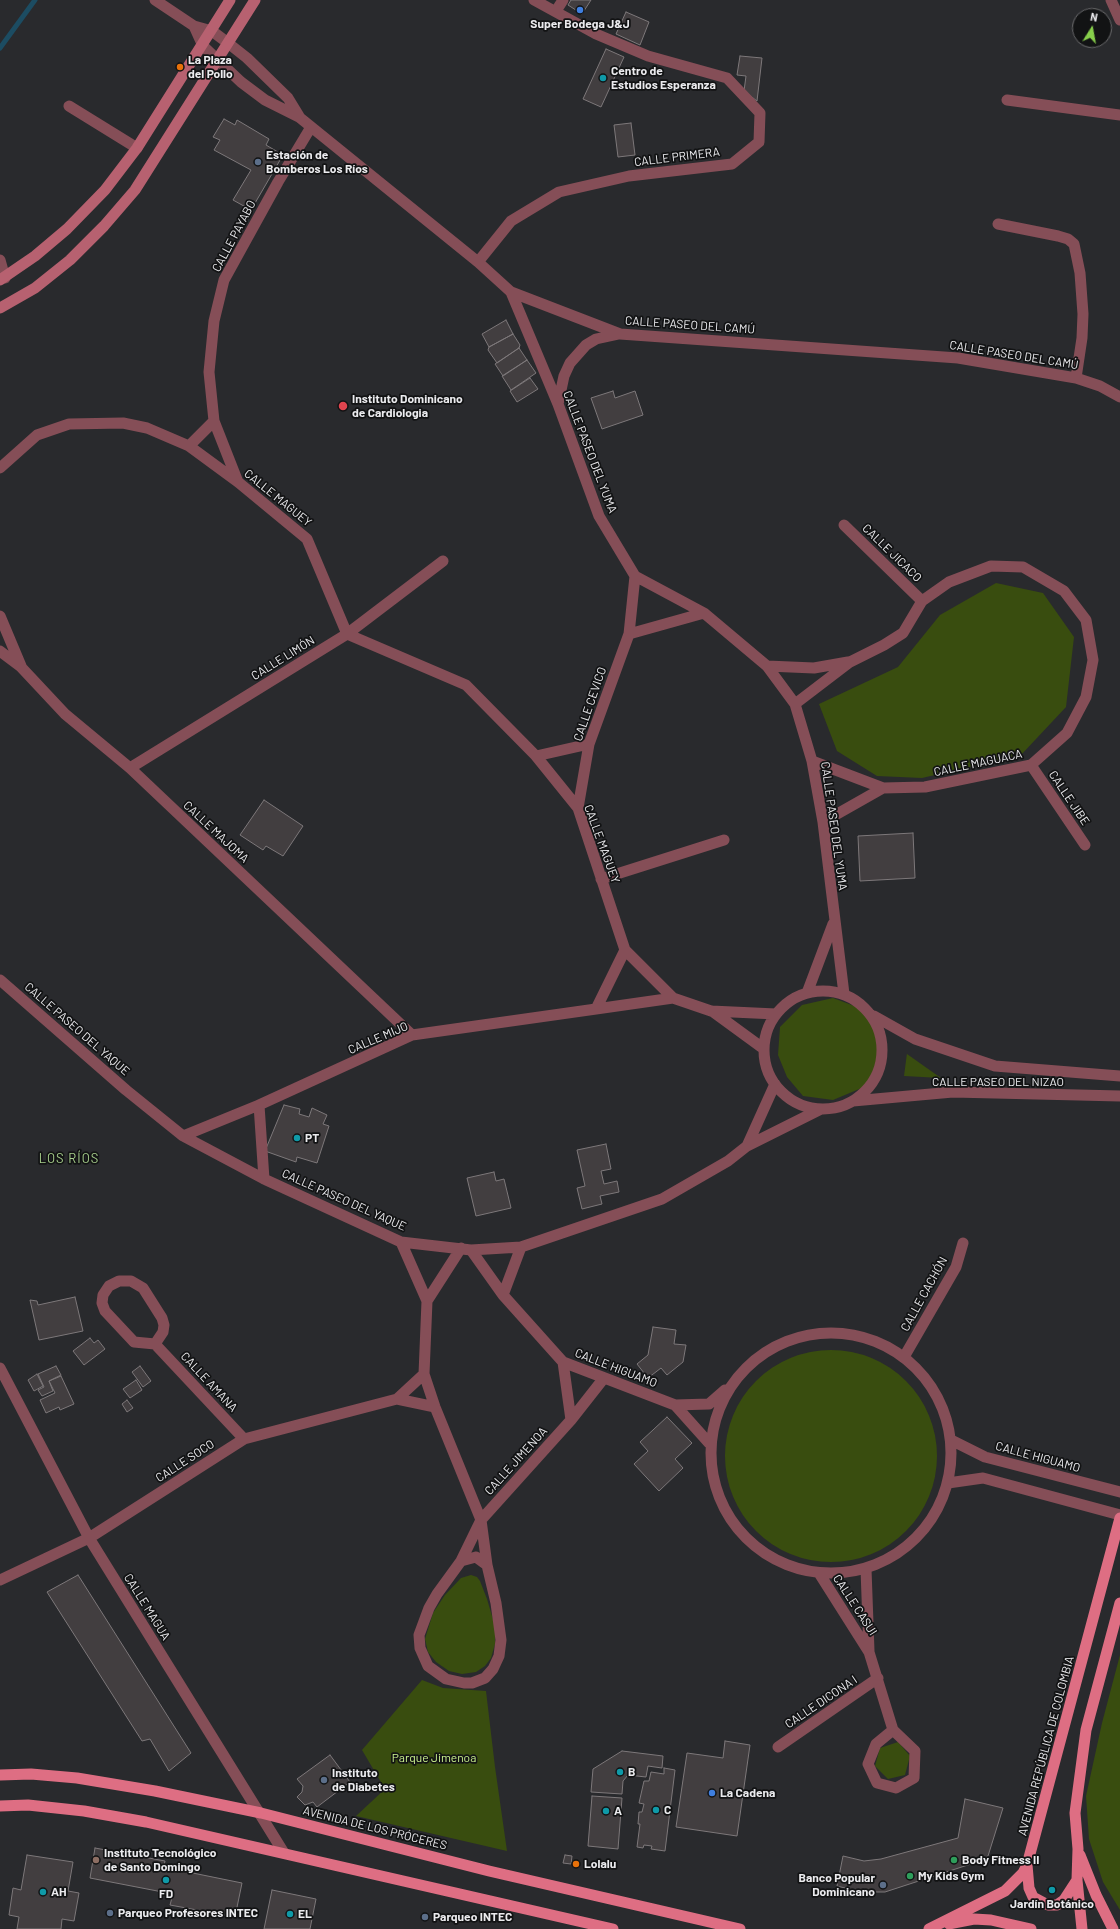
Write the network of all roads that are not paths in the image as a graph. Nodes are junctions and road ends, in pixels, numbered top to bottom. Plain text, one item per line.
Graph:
1 (155, 0) edge
2 (230, 0) edge
3 (255, 0) edge
4 (534, 0) edge
5 (563, 0) edge
6 (1111, 0) edge
7 (556, 11) junction
8 (1120, 20) edge
9 (194, 26) junction
10 (212, 30) junction
11 (228, 43) junction
12 (203, 46) junction
13 (218, 60) junction
14 (1007, 100) dead end
15 (69, 106) dead end
16 (1120, 115) edge
17 (299, 117) junction
18 (311, 127) junction
19 (137, 148) junction
20 (998, 224) dead end
21 (0, 260) edge
22 (478, 262) junction
23 (3, 279) edge
24 (511, 292) junction
25 (0, 308) edge
26 (620, 334) junction
27 (1076, 378) junction
28 (1120, 397) edge
29 (558, 404) junction
30 (214, 421) junction
31 (189, 446) junction
32 (0, 468) edge
33 (238, 482) junction
34 (844, 525) dead end
35 (443, 561) dead end
36 (635, 576) junction
37 (922, 600) junction
38 (704, 613) junction
39 (0, 616) edge
40 (347, 634) junction
41 (629, 634) junction
42 (0, 651) edge
43 (850, 662) junction
44 (768, 666) junction
45 (21, 667) junction
46 (795, 704) junction
47 (589, 744) junction
48 (536, 756) junction
49 (812, 761) junction
50 (1031, 765) junction
51 (130, 768) junction
52 (883, 788) junction
53 (578, 808) junction
54 (823, 822) junction
55 (724, 840) dead end
56 (1085, 845) dead end
57 (601, 879) junction
58 (834, 921) junction
59 (625, 950) junction
60 (0, 980) edge
61 (807, 993) junction
62 (844, 994) junction
63 (673, 998) junction
64 (596, 1009) junction
65 (711, 1011) junction
66 (776, 1014) junction
67 (874, 1016) junction
68 (412, 1035) junction
69 (764, 1049) junction
70 (1120, 1076) edge
71 (775, 1084) junction
72 (1120, 1096) edge
73 (853, 1102) junction
74 (259, 1105) junction
75 (821, 1109) junction
76 (183, 1136) junction
77 (747, 1146) junction
78 (264, 1179) junction
79 (401, 1242) junction
80 (963, 1243) dead end
81 (520, 1247) junction
82 (466, 1249) junction
83 (503, 1295) junction
84 (427, 1302) junction
85 (155, 1344) junction
86 (904, 1357) junction
87 (563, 1362) junction
88 (0, 1368) edge
89 (424, 1374) junction
90 (604, 1378) junction
91 (729, 1386) junction
92 (397, 1399) junction
93 (676, 1405) junction
94 (435, 1407) junction
95 (571, 1420) junction
96 (244, 1439) junction
97 (951, 1440) junction
98 (709, 1443) junction
99 (948, 1483) junction
100 (1120, 1492) edge
101 (1120, 1515) edge
102 (1120, 1518) edge
103 (481, 1520) junction
104 (89, 1538) junction
105 (461, 1560) junction
106 (487, 1565) junction
107 (866, 1569) junction
108 (819, 1573) junction
109 (0, 1580) edge
110 (1120, 1603) edge
111 (869, 1652) junction
112 (878, 1678) junction
113 (893, 1730) junction
114 (778, 1747) dead end
115 (0, 1775) edge
116 (0, 1806) edge
117 (261, 1813) junction
118 (1078, 1849) junction
119 (284, 1853) junction
120 (1027, 1865) junction
121 (1077, 1880) junction
122 (613, 1929) edge
123 (740, 1929) edge
124 (929, 1929) edge
125 (1031, 1929) edge
126 (1082, 1929) edge
127 (1113, 1929) edge

1 - 9 street
2 - 10 main road
3 - 11 main road
4 - 7 street, CALLE PRIMERA
5 - 7 street
6 - 8 street
7 - 22 street, CALLE PRIMERA
9 - 10 street
9 - 12 street
10 - 11 street
10 - 12 main road
11 - 13 main road
11 - 17 street
12 - 13 street
12 - 19 main road
13 - 17 street
13 - 25 main road
14 - 16 street
15 - 19 street
17 - 18 street, CALLE PASEO DEL CAMÚ
18 - 22 street, CALLE PASEO DEL CAMÚ
18 - 30 street, CALLE PAYABO
19 - 23 main road
20 - 27 street
21 - 23 street
22 - 24 street, CALLE PASEO DEL CAMÚ
24 - 26 street, CALLE PASEO DEL CAMÚ
24 - 29 street, CALLE PASEO DEL YUMA
26 - 27 street, CALLE PASEO DEL CAMÚ
26 - 29 street
27 - 28 street, CALLE PASEO DEL CAMÚ
29 - 36 street, CALLE PASEO DEL YUMA
30 - 31 street
30 - 33 street, CALLE PAYABO
31 - 32 street, CALLE MAGUEY
31 - 33 street, CALLE MAGUEY
33 - 40 street, CALLE MAGUEY
34 - 37 street, CALLE JICACO
35 - 40 street, CALLE LIMÓN
36 - 38 street, CALLE PASEO DEL YUMA
36 - 41 street, CALLE CEVICO
37 - 43 street, CALLE MAGUACA
37 - 50 street, CALLE MAGUACA
38 - 41 street
38 - 44 street, CALLE PASEO DEL YUMA
39 - 45 street
40 - 48 street, CALLE MAGUEY
40 - 51 street, CALLE LIMÓN
41 - 47 street, CALLE CEVICO
42 - 45 street, CALLE MAJOMA
43 - 44 street
43 - 46 street, CALLE MAGUACA
44 - 46 street, CALLE PASEO DEL YUMA
45 - 51 street, CALLE MAJOMA
46 - 49 street, CALLE PASEO DEL YUMA
47 - 48 street
47 - 53 street, CALLE CEVICO
48 - 53 street, CALLE MAGUEY
49 - 52 street, CALLE MAGUACA
49 - 54 street, CALLE PASEO DEL YUMA
50 - 52 street, CALLE MAGUACA
50 - 56 street, CALLE JIBE
51 - 68 street, CALLE MAJOMA
52 - 54 street, CALLE MAGUACA
53 - 57 street, CALLE MAGUEY
54 - 58 street, CALLE PASEO DEL YUMA
55 - 57 street
57 - 59 street, CALLE MAGUEY
58 - 61 street, CALLE PASEO DEL YUMA
58 - 62 street, CALLE PASEO DEL YUMA
59 - 63 street, CALLE MAGUEY
59 - 64 street
60 - 76 street, CALLE PASEO DEL YAQUE
61 - 62 street
61 - 66 street
62 - 67 street
63 - 64 street, CALLE MAGUEY
63 - 65 street, CALLE MAGUEY
64 - 68 street, CALLE MIJO
65 - 66 street, CALLE MAGUEY
65 - 69 street, CALLE MAGUEY
66 - 69 street
67 - 70 street, CALLE PASEO DEL NIZAO
67 - 73 street
68 - 74 street, CALLE MIJO
69 - 71 street
71 - 75 street
71 - 77 street, CALLE PASEO DEL YAQUE
72 - 73 street, CALLE PASEO DEL NIZAO
73 - 75 street
74 - 76 street, CALLE MIJO
74 - 78 street
75 - 77 street, CALLE PASEO DEL YAQUE
76 - 78 street, CALLE PASEO DEL YAQUE
77 - 81 street, CALLE PASEO DEL YAQUE
78 - 79 street, CALLE PASEO DEL YAQUE
79 - 82 street, CALLE PASEO DEL YAQUE
79 - 84 street
80 - 86 street, CALLE CACHÓN
81 - 82 street, CALLE PASEO DEL YAQUE
81 - 83 street
82 - 83 street, CALLE HIGUAMO
82 - 84 street
83 - 87 street, CALLE HIGUAMO
84 - 89 street
85 - 85 street
85 - 96 street, CALLE AMANA
86 - 91 street
86 - 97 street
87 - 90 street, CALLE HIGUAMO
87 - 95 street
88 - 104 street, CALLE MAGUA
89 - 92 street, CALLE SOCO
89 - 94 street
90 - 93 street, CALLE HIGUAMO
90 - 95 street, CALLE JIMENOA
91 - 93 street, CALLE HIGUAMO
91 - 98 street
92 - 94 street, CALLE SOCO
92 - 96 street, CALLE SOCO
93 - 98 street, CALLE HIGUAMO
94 - 103 street
95 - 103 street, CALLE JIMENOA
96 - 104 street, CALLE SOCO
97 - 99 street
97 - 100 street, CALLE HIGUAMO
98 - 108 street
99 - 101 street
99 - 107 street
102 - 120 main road, AVENIDA REPÚBLICA DE COLOMBIA
103 - 105 street, CALLE JIMENOA
103 - 106 street
104 - 109 street, CALLE SOCO
104 - 117 street, CALLE MAGUA
105 - 106 street
105 - 106 street
107 - 108 street
107 - 111 street, CALLE CASUI
108 - 111 street, CALLE CASUI
110 - 118 main road
111 - 112 street, CALLE CASUI
112 - 113 street, CALLE CASUI
112 - 114 street, CALLE DICONA I
113 - 113 street
115 - 117 main road, AVENIDA DE LOS PRÓCERES
116 - 119 main road
117 - 119 street, CALLE MAGUA
117 - 123 main road, AVENIDA DE LOS PRÓCERES
118 - 121 main road
118 - 127 main road
119 - 122 main road
120 - 121 main road
120 - 124 main road, AVENIDA REPÚBLICA DE COLOMBIA
121 - 126 main road
124 - 125 main road

